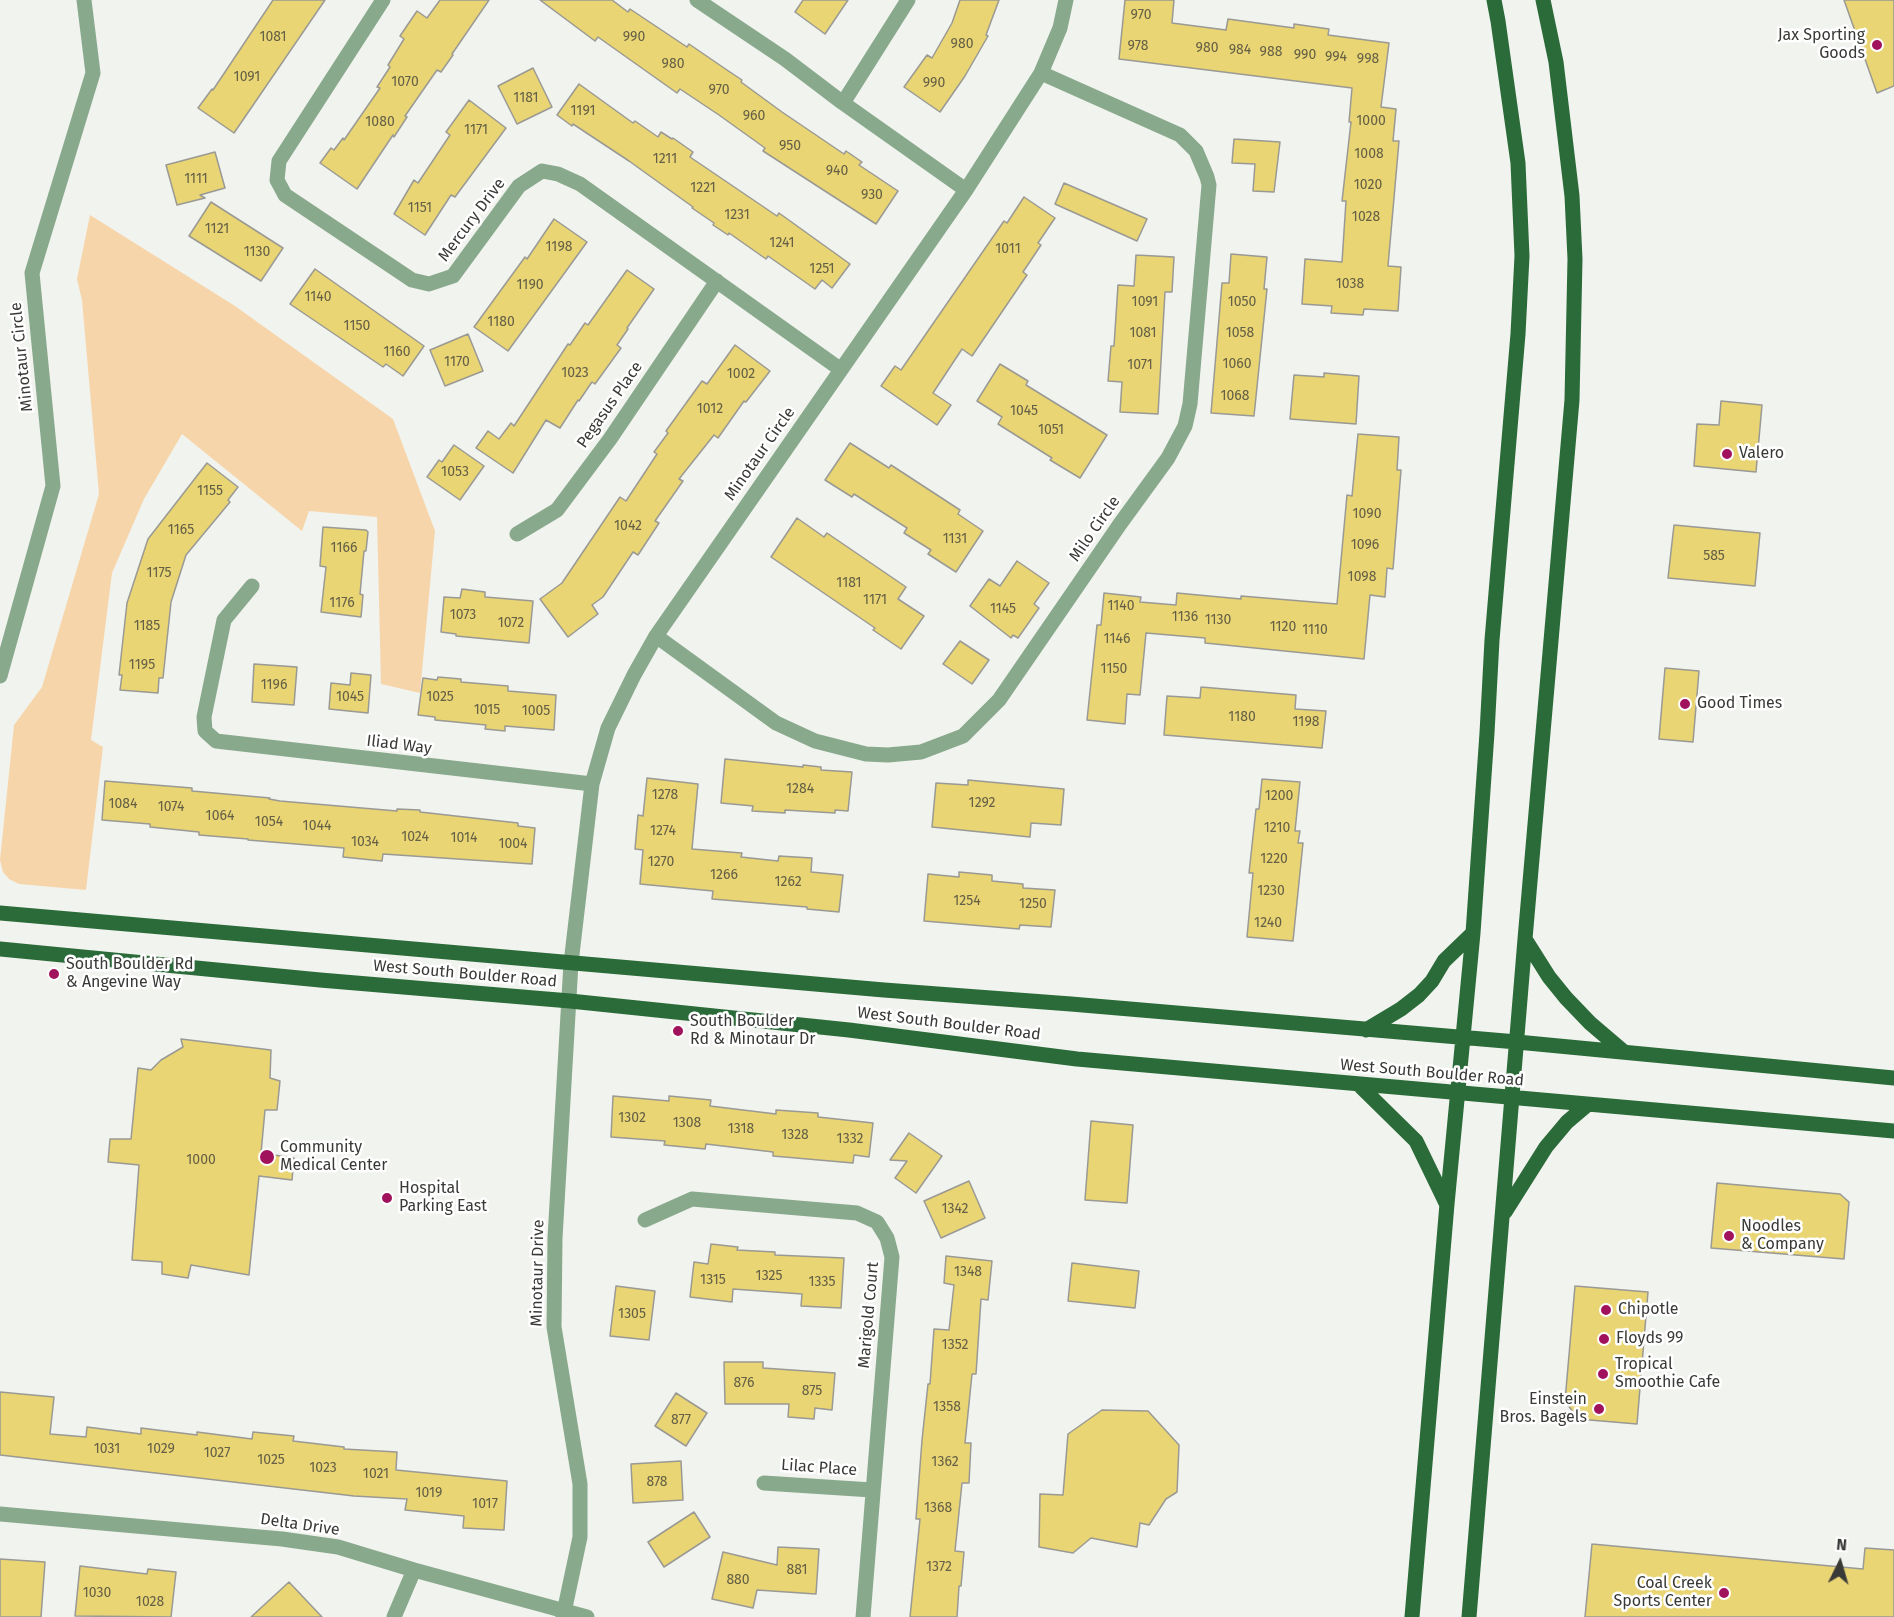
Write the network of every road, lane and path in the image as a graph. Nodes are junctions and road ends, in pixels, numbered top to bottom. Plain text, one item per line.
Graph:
1 (84, 0) edge
2 (383, 0) edge
3 (697, 0) edge
4 (908, 0) edge
5 (1066, 0) edge
6 (1494, 0) edge
7 (1544, 0) edge
8 (1041, 73) junction
9 (843, 103) junction
10 (966, 190) junction
11 (717, 281) junction
12 (840, 369) junction
13 (517, 534) dead end
14 (252, 586) dead end
15 (656, 636) junction
16 (0, 676) edge
17 (592, 784) junction
18 (0, 913) edge
19 (1473, 933) junction
20 (1525, 939) junction
21 (0, 949) edge
22 (571, 963) junction
23 (570, 1001) junction
24 (1366, 1030) junction
25 (1462, 1038) junction
26 (1517, 1042) junction
27 (1624, 1052) junction
28 (1894, 1078) edge
29 (1358, 1084) junction
30 (1457, 1093) junction
31 (1513, 1098) junction
32 (1587, 1105) junction
33 (1894, 1131) edge
34 (1447, 1204) junction
35 (1502, 1217) junction
36 (645, 1220) dead end
37 (764, 1483) dead end
38 (872, 1490) junction
39 (0, 1514) edge
40 (414, 1570) junction
41 (564, 1614) edge
42 (394, 1617) edge
43 (587, 1617) edge
44 (863, 1617) edge
45 (1412, 1617) edge
46 (1469, 1617) edge

1 - 16 street, Minotaur Circle
2 - 11 street, Mercury Drive
3 - 9 street
4 - 9 street
5 - 8 street, Minotaur Circle
6 - 19 main road
7 - 20 main road
8 - 10 street, Minotaur Circle
8 - 15 street, Milo Circle
9 - 10 street
10 - 12 street, Minotaur Circle
11 - 12 street, Mercury Drive
11 - 13 street, Pegasus Place
12 - 15 street, Minotaur Circle
14 - 17 street, Iliad Way
15 - 17 street, Minotaur Circle
17 - 22 street, Minotaur Circle
18 - 22 main road, West South Boulder Road
19 - 24 main road
19 - 25 main road
20 - 26 main road
20 - 27 main road
21 - 23 main road, West South Boulder Road
22 - 23 street, Minotaur Drive
22 - 24 main road, West South Boulder Road
23 - 29 main road, West South Boulder Road
23 - 41 street, Minotaur Drive
24 - 25 main road, West South Boulder Road
25 - 26 main road, West South Boulder Road
25 - 30 main road
26 - 27 main road, West South Boulder Road
26 - 31 main road
27 - 28 main road, West South Boulder Road
29 - 30 main road, West South Boulder Road
29 - 34 main road
30 - 31 main road, West South Boulder Road
30 - 34 main road
31 - 32 main road, West South Boulder Road
31 - 35 main road
32 - 33 main road, West South Boulder Road
32 - 35 main road
34 - 45 main road
35 - 46 main road
36 - 38 street, Marigold Court
37 - 38 street, Lilac Place
38 - 44 street, Marigold Court
39 - 40 street, Delta Drive
40 - 41 street, Delta Drive
40 - 42 street
41 - 43 street, Delta Drive

